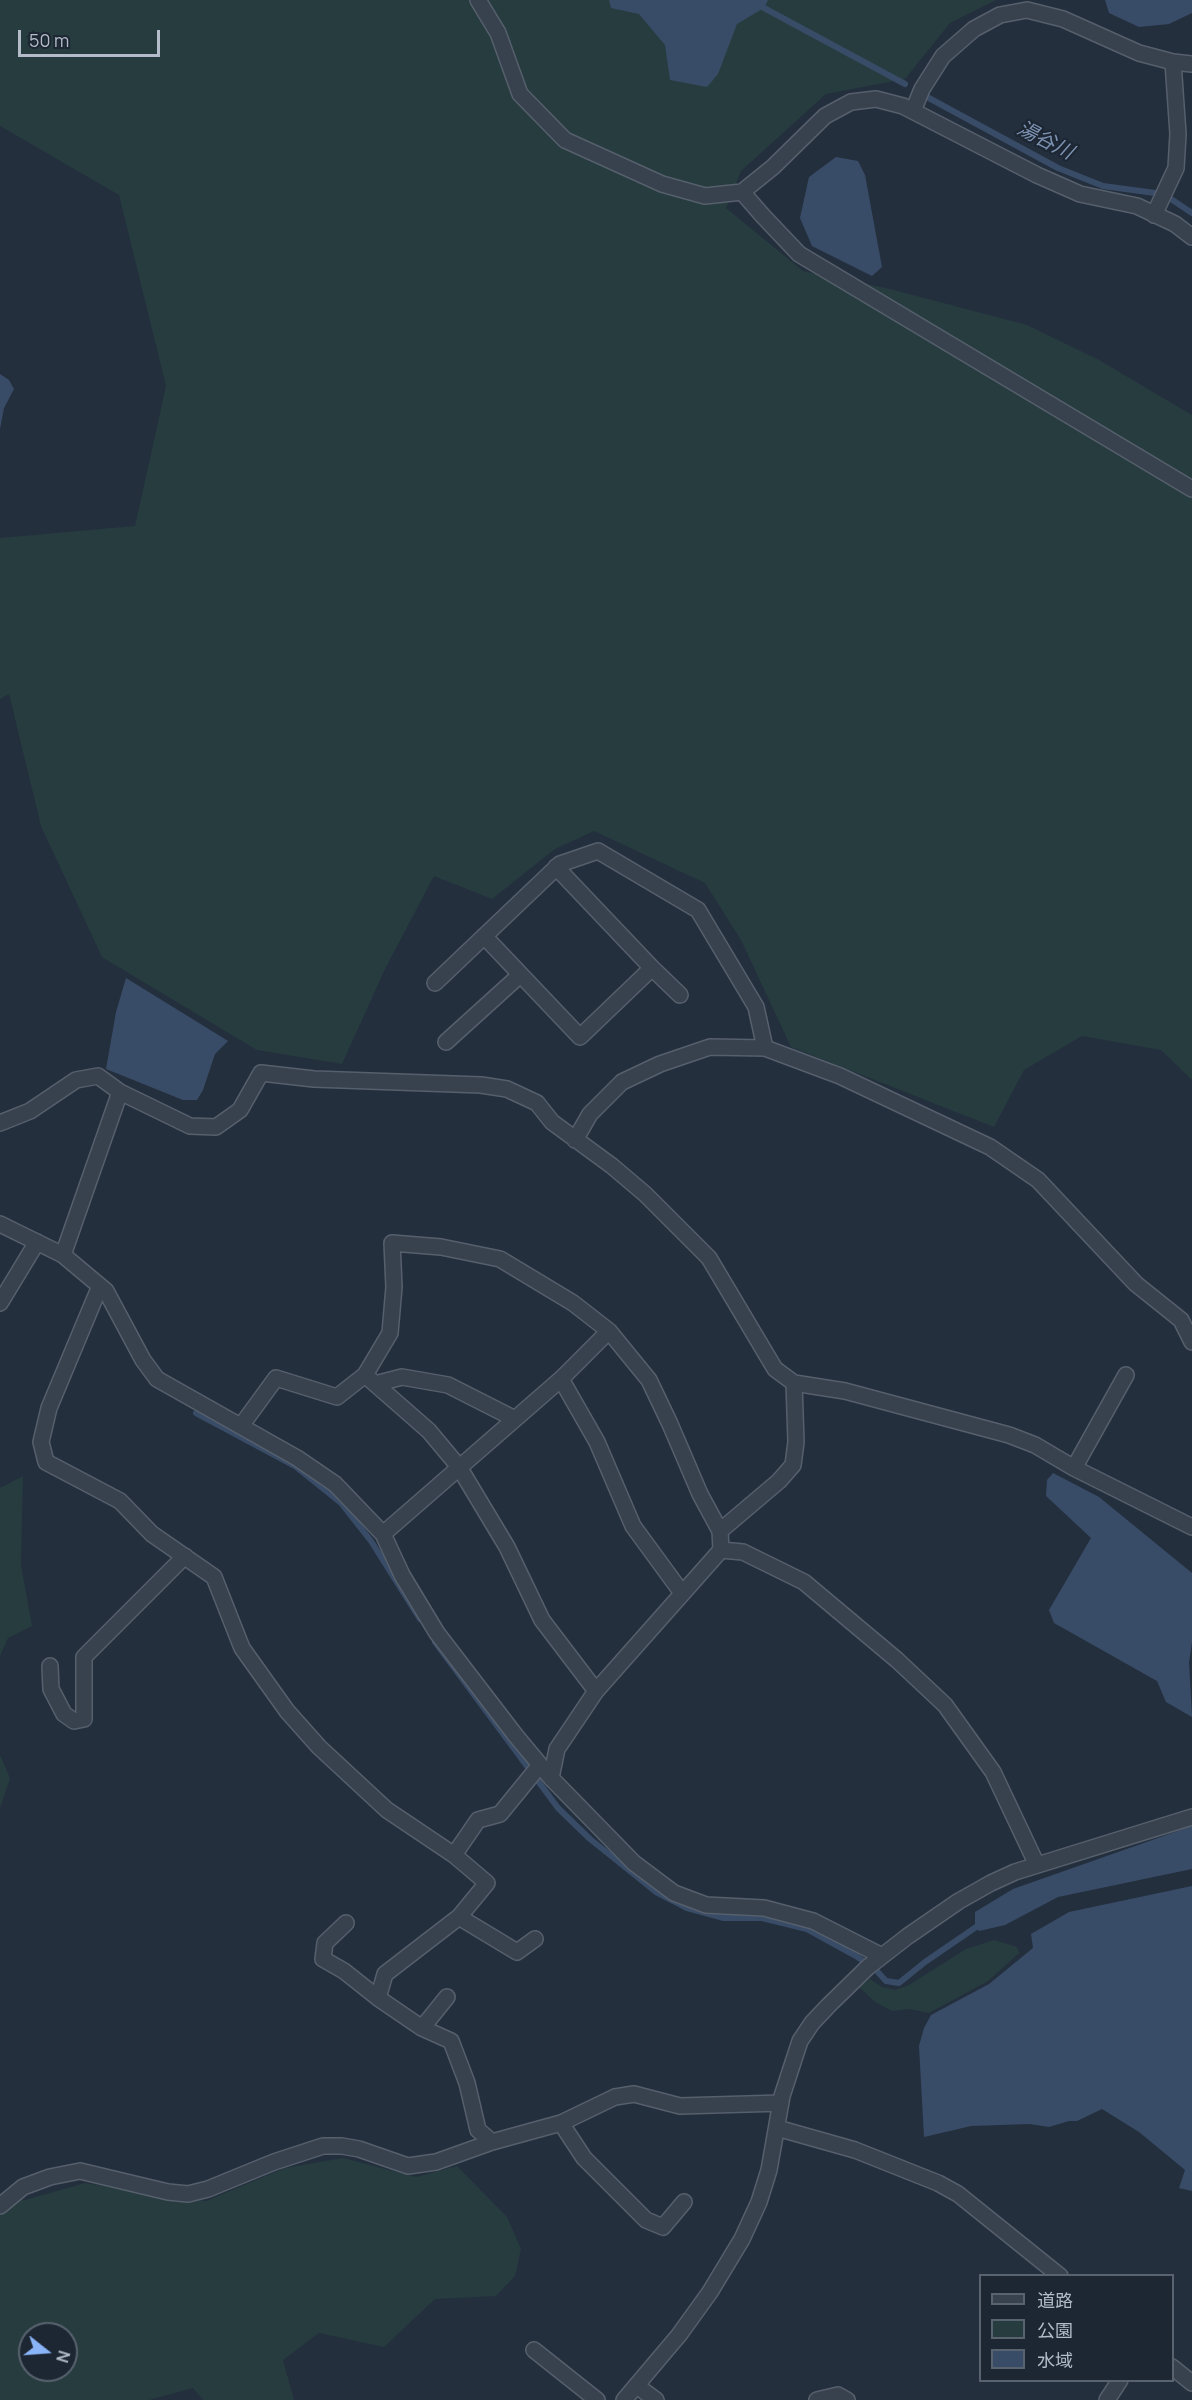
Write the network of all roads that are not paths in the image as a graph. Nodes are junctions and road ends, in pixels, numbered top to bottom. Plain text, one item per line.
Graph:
1 (478, 0) edge
2 (1173, 62) junction
3 (1192, 64) edge
4 (913, 111) junction
5 (742, 192) junction
6 (1154, 215) junction
7 (1192, 237) edge
8 (1192, 489) edge
9 (556, 867) junction
10 (484, 936) junction
11 (652, 968) junction
12 (520, 975) junction
13 (435, 983) dead end
14 (680, 995) dead end
15 (446, 1042) dead end
16 (765, 1048) junction
17 (120, 1092) junction
18 (0, 1123) edge
19 (575, 1140) junction
20 (0, 1224) edge
21 (37, 1242) junction
22 (63, 1255) junction
23 (100, 1286) junction
24 (0, 1303) edge
25 (609, 1331) junction
26 (1192, 1342) edge
27 (1126, 1375) dead end
28 (370, 1379) junction
29 (561, 1379) junction
30 (794, 1383) junction
31 (515, 1419) junction
32 (241, 1426) junction
33 (459, 1467) junction
34 (1074, 1468) junction
35 (1192, 1527) edge
36 (720, 1532) junction
37 (383, 1534) junction
38 (721, 1550) junction
39 (185, 1556) junction
40 (682, 1593) junction
41 (50, 1666) dead end
42 (597, 1691) junction
43 (540, 1765) junction
44 (551, 1778) junction
45 (1192, 1816) edge
46 (454, 1855) junction
47 (1037, 1865) junction
48 (459, 1917) junction
49 (346, 1923) dead end
50 (535, 1939) dead end
51 (882, 1956) junction
52 (447, 1997) dead end
53 (378, 1998) junction
54 (422, 2028) junction
55 (781, 2103) junction
56 (561, 2123) junction
57 (777, 2128) junction
58 (492, 2142) junction
59 (684, 2202) dead end
60 (0, 2206) edge
61 (1058, 2274) edge
62 (534, 2350) dead end
63 (1174, 2368) edge
64 (1119, 2382) edge
65 (1192, 2383) edge
66 (637, 2386) junction
67 (597, 2400) edge
68 (624, 2400) edge
69 (656, 2400) edge
70 (817, 2400) edge
71 (847, 2400) edge
72 (1107, 2400) edge

1 - 5 street
2 - 3 street
2 - 4 street
2 - 6 street
4 - 5 street
4 - 6 street
5 - 8 street
6 - 7 street
9 - 10 street
9 - 11 street
9 - 16 street
10 - 12 street
10 - 13 street
11 - 12 street
11 - 14 street
12 - 15 street
16 - 19 street
16 - 26 street
17 - 18 street
17 - 19 street
17 - 22 street
19 - 30 street
20 - 21 street
21 - 22 street
21 - 24 street
22 - 23 street
23 - 32 street
23 - 39 street
25 - 28 street
25 - 29 street
25 - 36 street
27 - 34 street
28 - 31 street
28 - 32 street
28 - 33 street
29 - 31 street
29 - 40 street
30 - 34 street
30 - 36 street
31 - 33 street
32 - 37 street
33 - 37 street
33 - 42 street
34 - 35 street
36 - 38 street
37 - 43 street
38 - 40 street
38 - 47 street
39 - 41 street
39 - 46 street
40 - 42 street
42 - 44 street
43 - 44 street
43 - 46 street
44 - 51 street
45 - 47 street
46 - 48 street
47 - 51 street
48 - 50 street
48 - 53 street
49 - 53 street
51 - 55 street
52 - 54 street
53 - 54 street
54 - 58 street
55 - 56 street
55 - 57 street
56 - 58 street
56 - 59 street
57 - 61 street
57 - 66 street
58 - 60 street
62 - 67 street
63 - 65 street
64 - 72 street
66 - 68 street
66 - 69 street
70 - 71 street

